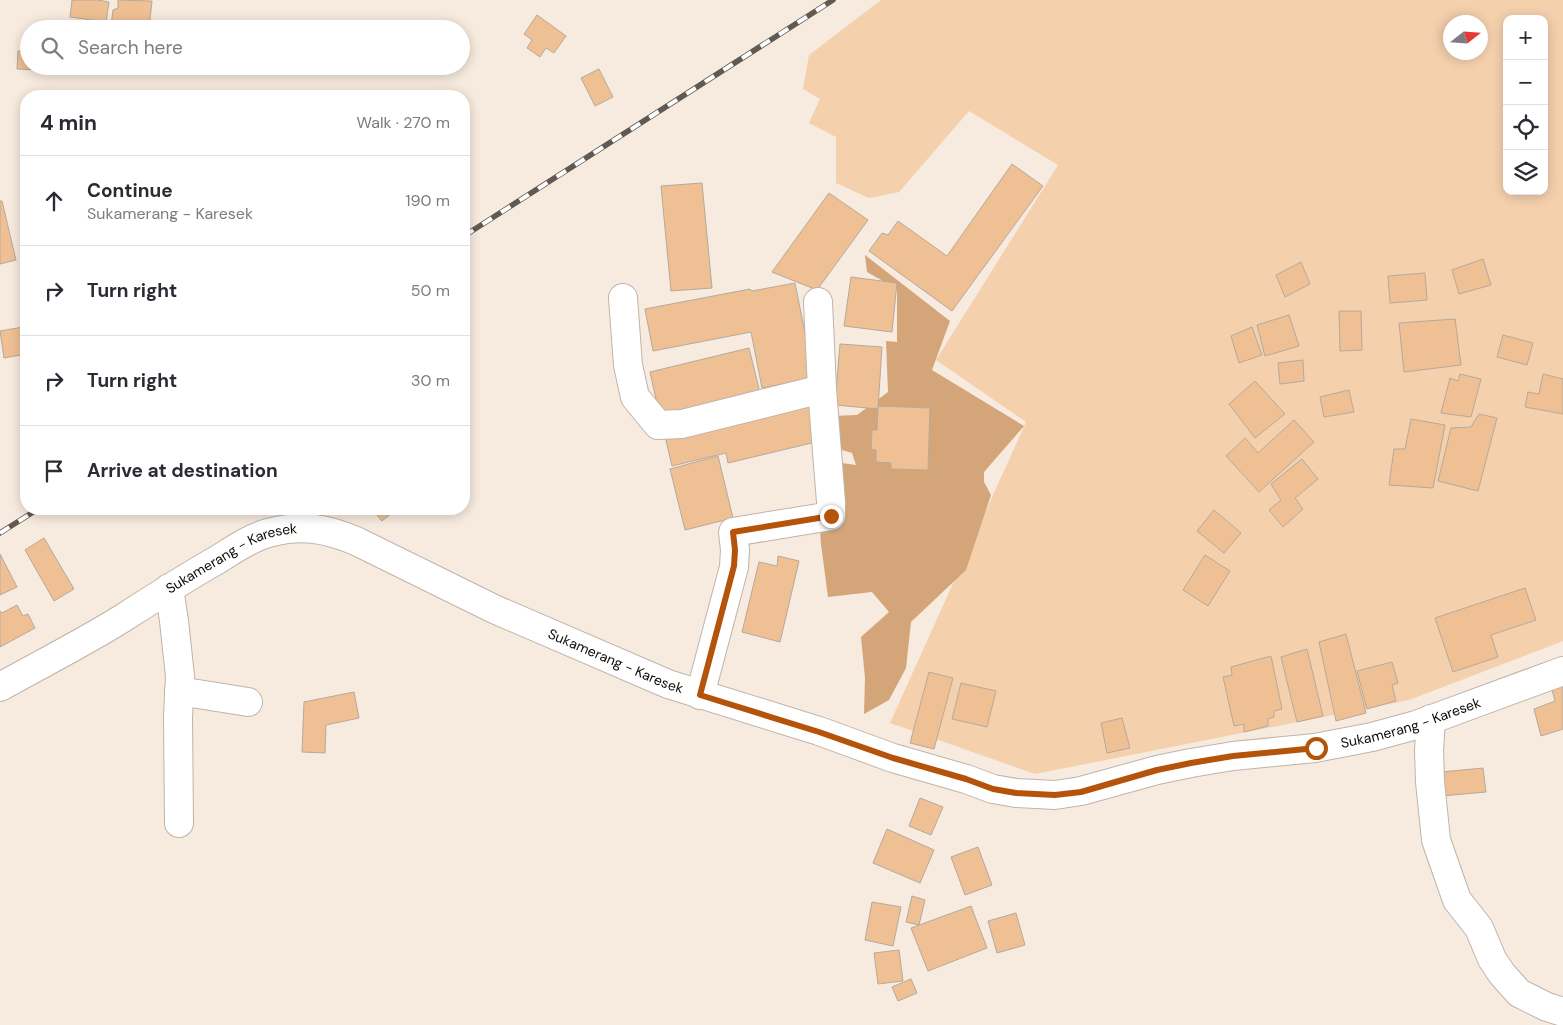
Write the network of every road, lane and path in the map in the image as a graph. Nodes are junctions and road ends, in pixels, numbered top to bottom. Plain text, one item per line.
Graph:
1 (623, 298) dead end
2 (818, 302) dead end
3 (822, 389) junction
4 (169, 588) junction
5 (1563, 672) edge
6 (0, 687) edge
7 (179, 691) junction
8 (700, 695) junction
9 (248, 702) dead end
10 (1431, 719) junction
11 (179, 823) dead end
12 (1563, 1012) edge

1 - 3 street
2 - 3 street
3 - 8 street
4 - 6 street, Sukamerang - Karesek
4 - 7 street
4 - 8 street, Sukamerang - Karesek
5 - 10 street, Sukamerang - Karesek
7 - 9 street
7 - 11 street
8 - 10 street, Sukamerang - Karesek
10 - 12 street

